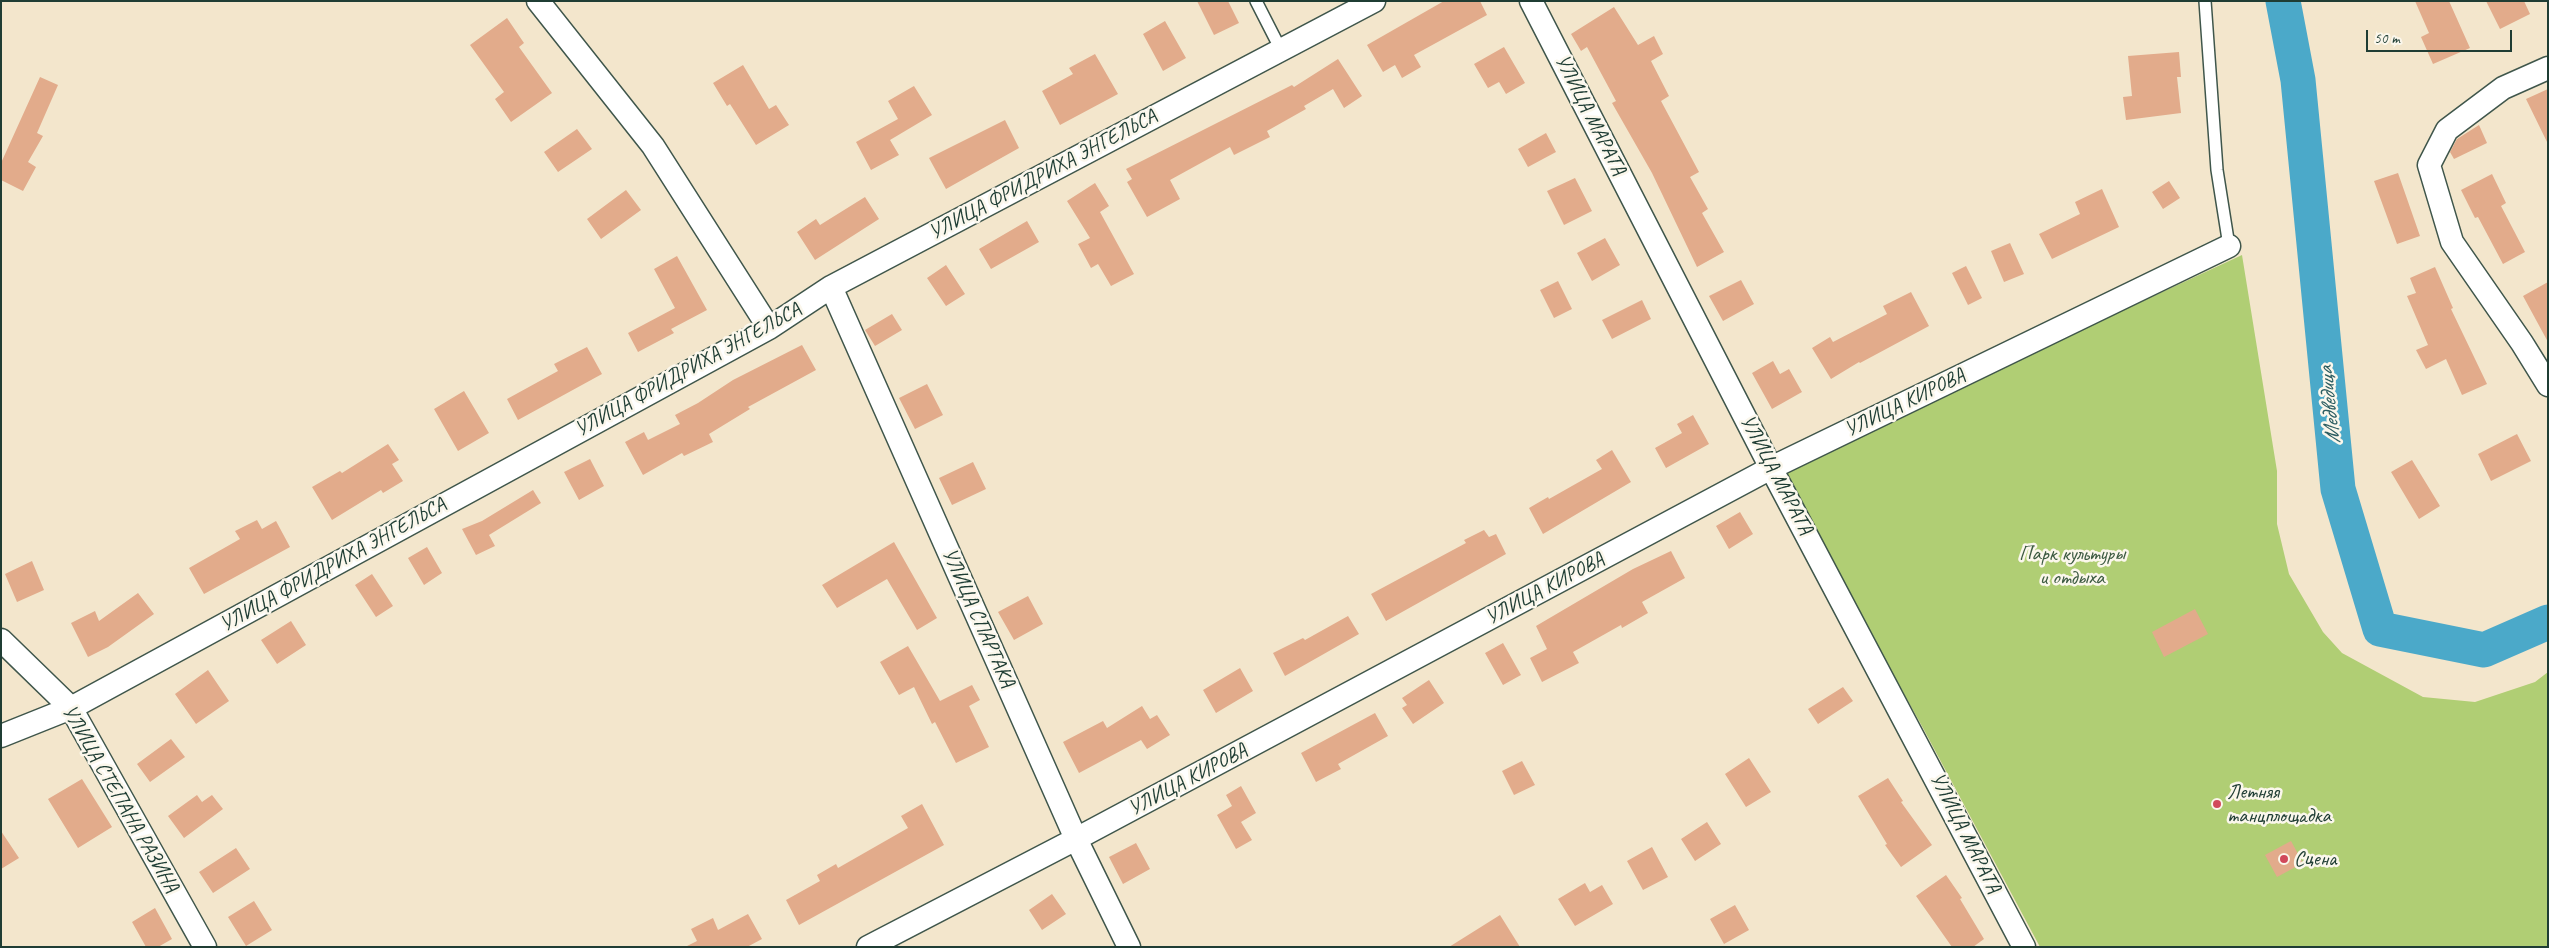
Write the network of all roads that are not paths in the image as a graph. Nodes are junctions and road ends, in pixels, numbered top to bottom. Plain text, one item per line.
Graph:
1 (538, 1) edge
2 (1256, 1) edge
3 (1374, 1) edge
4 (1531, 1) edge
5 (2204, 1) edge
6 (1281, 50) junction
7 (2548, 68) edge
8 (2229, 246) joint
9 (831, 287) junction
10 (769, 328) junction
11 (2548, 385) edge
12 (1771, 468) junction
13 (1, 640) edge
14 (71, 708) junction
15 (1, 736) edge
16 (1076, 839) junction
17 (205, 947) edge
18 (868, 947) edge
19 (1129, 947) edge
20 (2024, 947) edge

1 - 10 street
2 - 6 lane
3 - 6 street, УЛИЦА ФРИДРИХА ЭНГЕЛЬСА
4 - 12 street, УЛИЦА МАРАТА
5 - 8 lane
6 - 9 street, УЛИЦА ФРИДРИХА ЭНГЕЛЬСА
7 - 11 street
8 - 12 street, УЛИЦА КИРОВА
9 - 10 street, УЛИЦА ФРИДРИХА ЭНГЕЛЬСА
9 - 16 street, УЛИЦА СПАРТАКА
10 - 14 street, УЛИЦА ФРИДРИХА ЭНГЕЛЬСА
12 - 16 street, УЛИЦА КИРОВА
12 - 20 street, УЛИЦА МАРАТА
13 - 14 street, УЛИЦА СТЕПАНА РАЗИНА
14 - 15 street, УЛИЦА ФРИДРИХА ЭНГЕЛЬСА
14 - 17 street, УЛИЦА СТЕПАНА РАЗИНА
16 - 18 street, УЛИЦА КИРОВА
16 - 19 street, УЛИЦА СПАРТАКА

